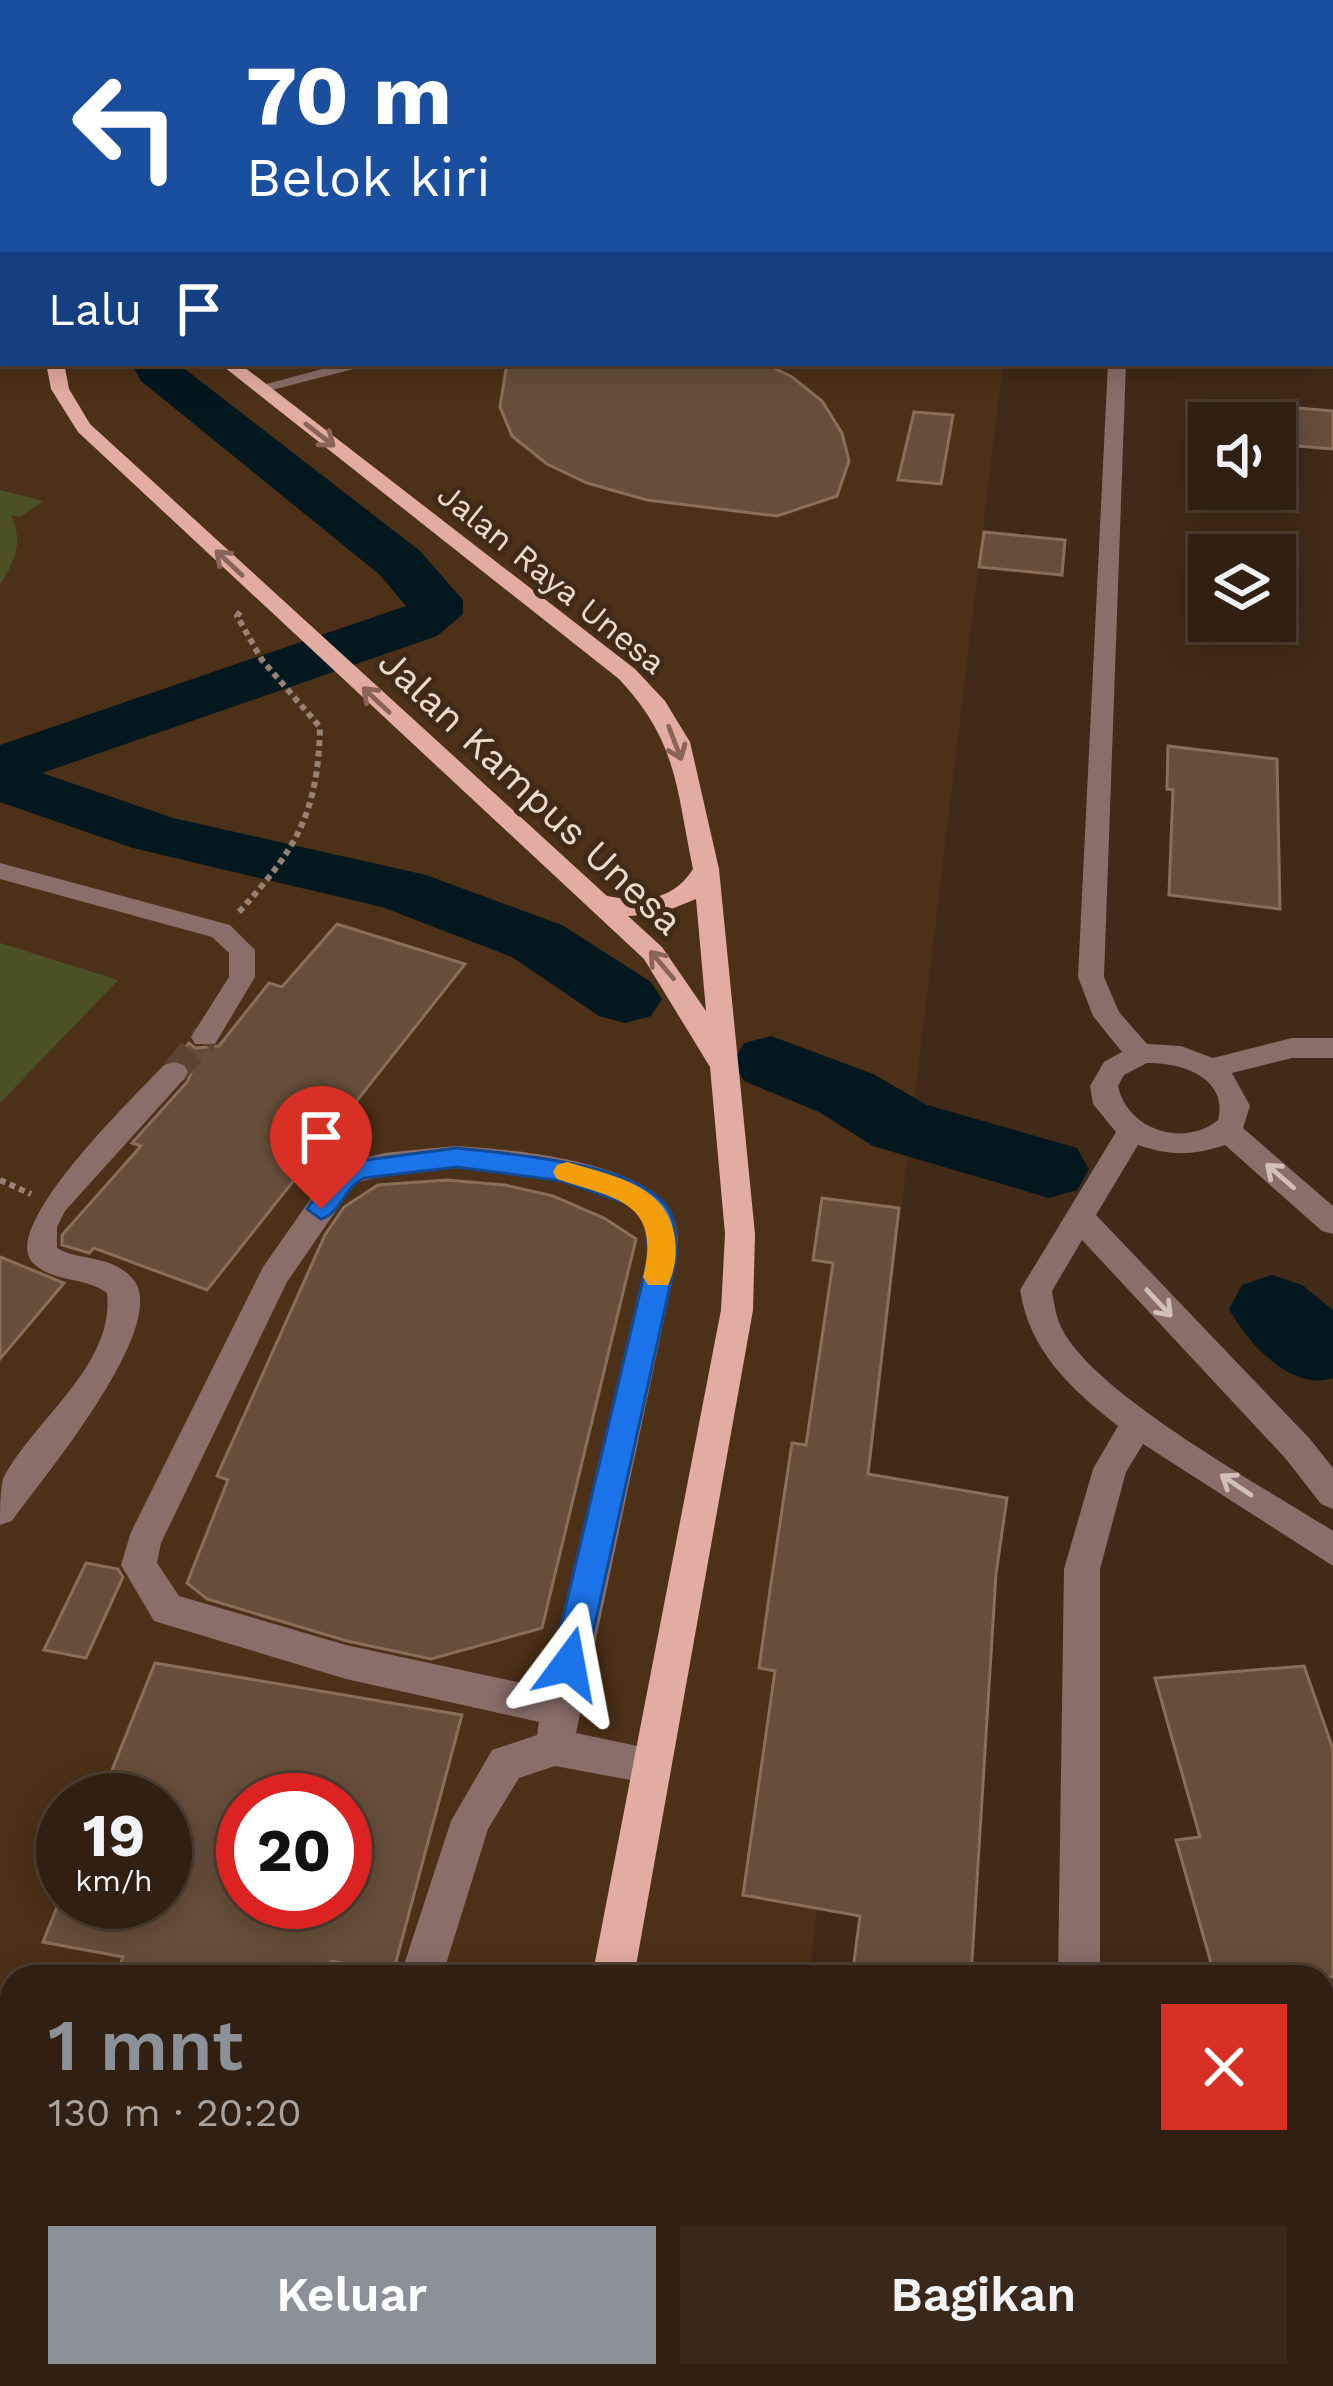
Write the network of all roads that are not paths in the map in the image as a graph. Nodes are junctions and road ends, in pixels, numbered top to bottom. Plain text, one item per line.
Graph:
1 (56, 366) edge
2 (232, 366) edge
3 (295, 366) edge
4 (351, 366) edge
5 (1117, 366) edge
6 (255, 383) junction
7 (706, 869) junction
8 (0, 871) edge
9 (593, 900) junction
10 (206, 1037) tunnel mouth
11 (1333, 1048) edge
12 (1140, 1054) junction
13 (723, 1065) junction
14 (1210, 1068) junction
15 (174, 1072) tunnel mouth
16 (1227, 1130) junction
17 (1131, 1131) junction
18 (1079, 1217) junction
19 (1333, 1223) edge
20 (1139, 1421) junction
21 (1333, 1494) edge
22 (0, 1510) edge
23 (1333, 1550) edge
24 (557, 1728) junction
25 (652, 1765) junction
26 (425, 1965) edge
27 (615, 1965) edge
28 (1079, 1965) edge

9 -> 1 main road, Jalan Kampus Unesa
2 - 6 main road, Jalan Raya Unesa
3 - 6 street
4 - 6 street
5 - 12 street
6 -> 7 main road, Jalan Raya Unesa
7 - 9 main road
7 - 13 main road, Jalan Raya Unesa
8 - 10 street
13 -> 9 main road, Jalan Kampus Unesa
11 - 14 street
12 - 14 street
12 - 17 street
13 - 25 main road, Jalan Raya Unesa
14 - 16 street
15 - 22 street
16 - 17 street
19 -> 16 street
17 - 18 street
18 - 20 street
18 -> 21 street
23 -> 20 street
20 - 28 street
24 - 24 street
24 - 25 street
24 - 26 street
25 - 27 main road, Jalan Raya Unesa

